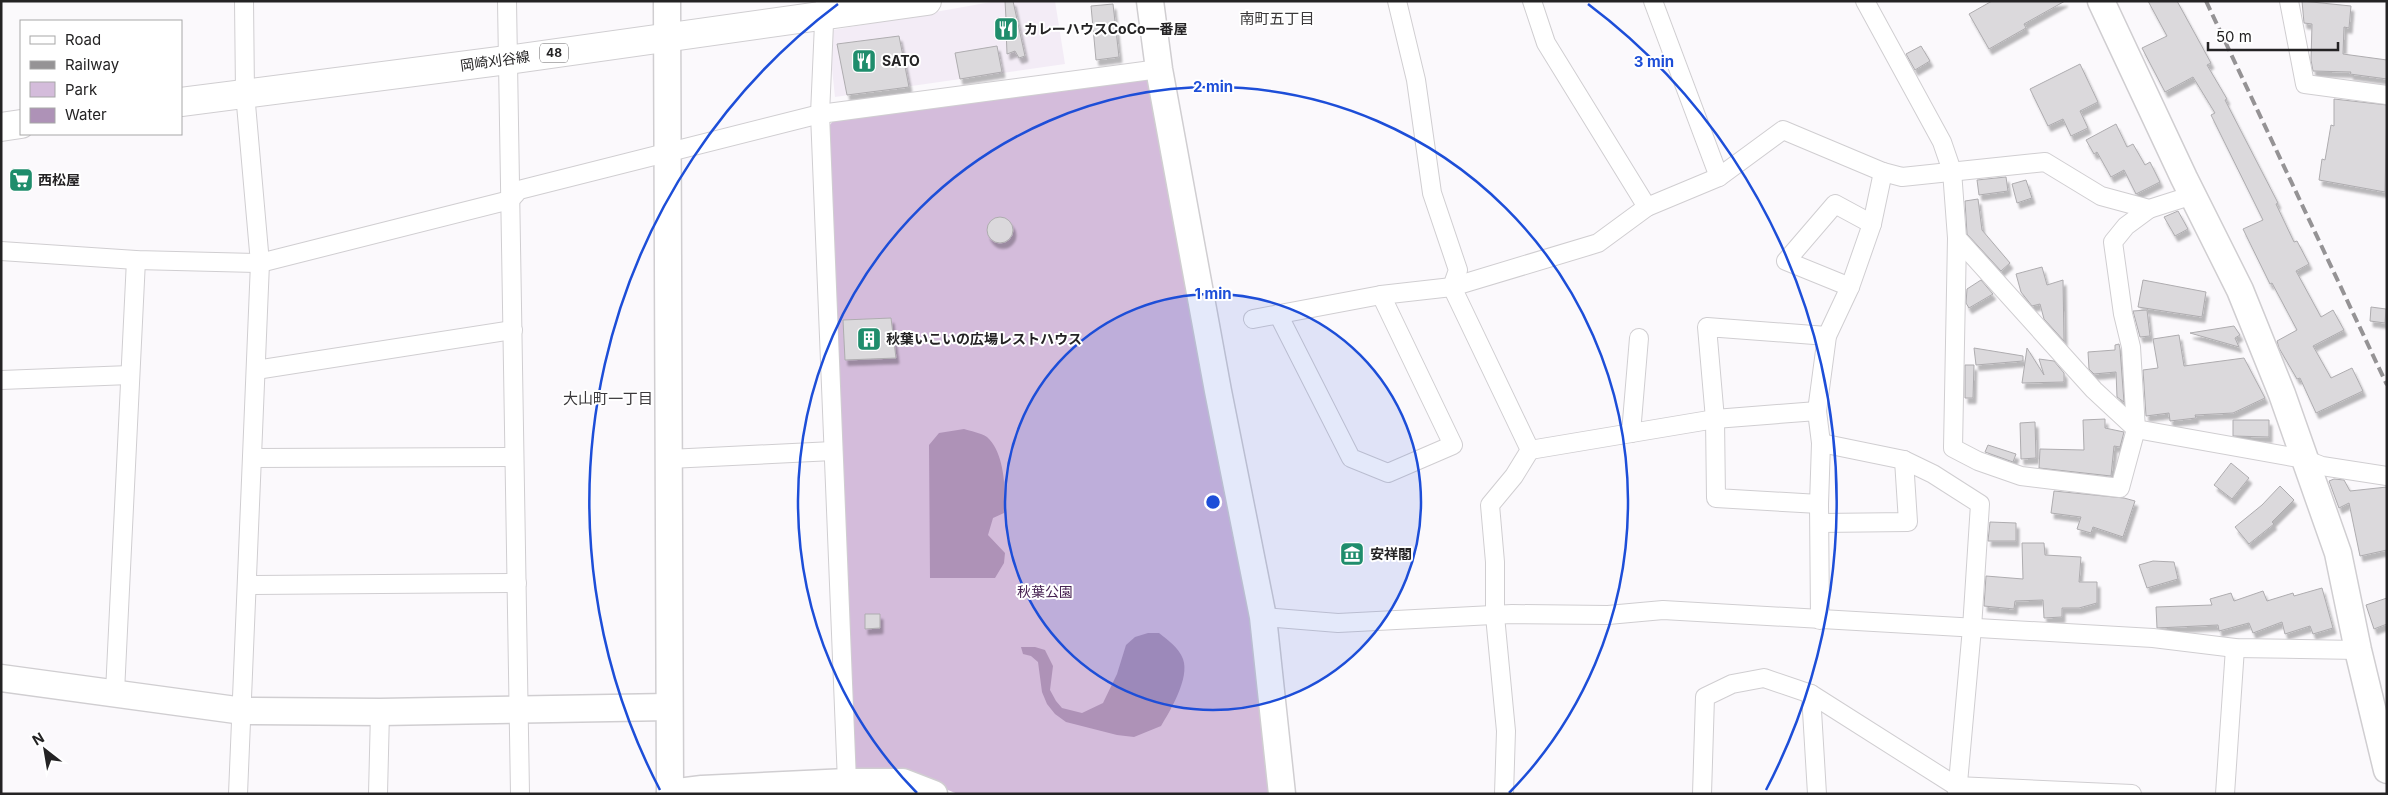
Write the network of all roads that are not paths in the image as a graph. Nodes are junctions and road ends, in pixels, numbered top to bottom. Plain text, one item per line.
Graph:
1 (244, 1) edge
2 (507, 1) edge
3 (667, 1) edge
4 (927, 1) edge
5 (1150, 1) edge
6 (1397, 1) edge
7 (1532, 1) edge
8 (1653, 1) edge
9 (1865, 1) edge
10 (2101, 1) edge
11 (2289, 1) edge
12 (825, 8) edge
13 (667, 37) junction
14 (507, 60) junction
15 (1159, 69) junction
16 (245, 93) junction
17 (2387, 95) edge
18 (182, 102) edge
19 (820, 114) junction
20 (20, 124) edge
21 (1, 127) edge
22 (668, 153) junction
23 (1952, 171) junction
24 (1884, 172) junction
25 (1719, 177) junction
26 (2193, 195) junction
27 (510, 200) junction
28 (1646, 208) junction
29 (2149, 209) junction
30 (1872, 224) junction
31 (1957, 238) junction
32 (1, 251) edge
33 (136, 260) junction
34 (260, 263) junction
35 (1452, 287) junction
36 (1850, 287) junction
37 (1381, 295) junction
38 (1278, 314) junction
39 (1253, 318) dead end
40 (513, 330) junction
41 (1827, 336) junction
42 (1639, 338) dead end
43 (256, 370) junction
44 (130, 375) junction
45 (1, 380) edge
46 (1817, 410) junction
47 (1715, 419) junction
48 (2136, 429) junction
49 (1631, 432) junction
50 (1821, 443) junction
51 (1530, 450) junction
52 (833, 451) junction
53 (514, 457) junction
54 (252, 458) junction
55 (669, 458) junction
56 (2304, 459) junction
57 (1904, 460) junction
58 (2387, 476) edge
59 (1819, 504) junction
60 (1820, 523) junction
61 (517, 583) junction
62 (248, 586) junction
63 (1495, 616) junction
64 (1263, 618) junction
65 (1820, 620) junction
66 (1972, 628) junction
67 (2234, 648) junction
68 (2358, 650) junction
69 (1, 678) edge
70 (115, 692) junction
71 (1812, 694) junction
72 (669, 707) junction
73 (519, 709) junction
74 (243, 711) junction
75 (380, 712) junction
76 (2387, 770) edge
77 (847, 782) junction
78 (786, 790) edge
79 (1957, 790) edge
80 (670, 793) edge
81 (238, 794) edge
82 (378, 794) edge
83 (520, 794) edge
84 (934, 794) edge
85 (1282, 794) edge
86 (1504, 794) edge
87 (1702, 794) edge
88 (1817, 794) edge
89 (2132, 794) edge
90 (2225, 794) edge

1 - 16 street
2 - 14 street
3 - 13 street
4 - 12 main road, 岡崎刈谷線 / 48
5 - 15 street
6 - 35 street
7 - 28 street
8 - 25 street
9 - 23 street
10 - 26 street
11 - 17 street
12 - 13 main road, 岡崎刈谷線 / 48
12 - 19 street
13 - 14 main road, 岡崎刈谷線 / 48
13 - 22 street
14 - 16 main road, 岡崎刈谷線 / 48
14 - 27 street
15 - 19 street
15 - 64 street
16 - 18 main road, 岡崎刈谷線 / 48
16 - 34 street
19 - 22 street
19 - 52 street
20 - 21 main road
22 - 27 street
22 - 55 street
23 - 24 street
23 - 29 street
23 - 31 street
24 - 25 street
24 - 30 street
25 - 28 street
26 - 29 street
26 - 56 street
27 - 34 street
27 - 40 street
28 - 35 street
29 - 48 street
30 - 36 street
30 - 36 street
31 - 48 street
31 - 48 street
32 - 33 street
33 - 34 street
33 - 44 street
34 - 43 street
35 - 37 street
35 - 51 street
36 - 41 street
37 - 38 street
37 - 38 street
38 - 39 street
40 - 43 street
40 - 53 street
41 - 46 street
41 - 47 street
42 - 49 street
43 - 54 street
44 - 45 street
44 - 70 street
46 - 47 street
46 - 50 street
47 - 49 street
47 - 59 street
48 - 56 street
49 - 51 street
50 - 57 street
50 - 59 street
51 - 63 street
52 - 55 street
52 - 77 street
53 - 54 street
53 - 61 street
54 - 62 street
55 - 72 street
56 - 58 street
56 - 68 street
57 - 60 street
57 - 66 street
59 - 60 street
60 - 65 street
61 - 62 street
61 - 73 street
62 - 74 street
63 - 64 street
63 - 65 street
63 - 86 street
64 - 85 street
65 - 66 street
66 - 67 street
66 - 79 street
67 - 68 street
67 - 90 street
68 - 76 street
69 - 70 street
70 - 74 street
71 - 79 street
71 - 87 street
71 - 88 street
72 - 73 street
72 - 80 street
73 - 75 street
73 - 83 street
74 - 75 street
74 - 81 street
75 - 82 street
77 - 78 street
77 - 84 street
78 - 80 street
79 - 89 street

